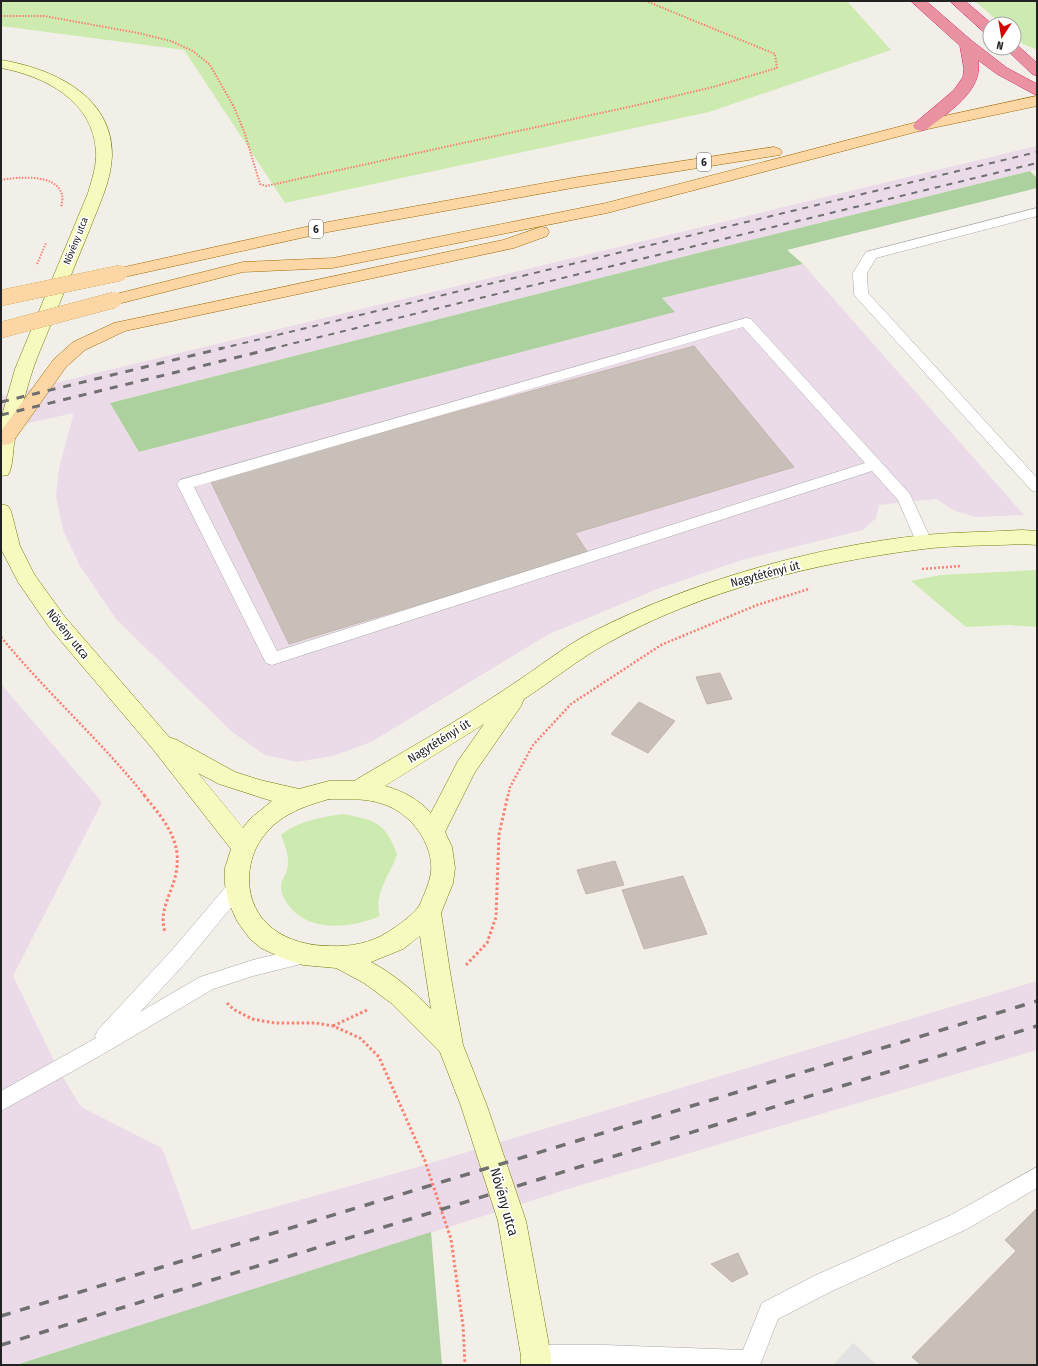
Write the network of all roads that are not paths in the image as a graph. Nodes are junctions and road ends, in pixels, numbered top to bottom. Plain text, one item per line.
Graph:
1 (918, 1) edge
2 (957, 1) edge
3 (982, 23) edge
4 (967, 44) junction
5 (1022, 53) edge
6 (1020, 56) edge
7 (1037, 59) edge
8 (1, 64) edge
9 (1037, 72) edge
10 (1037, 90) edge
11 (1037, 101) edge
12 (921, 126) junction
13 (896, 133) junction
14 (607, 208) junction
15 (1037, 212) edge
16 (1, 298) edge
17 (1, 330) edge
18 (5, 439) junction
19 (876, 465) junction
20 (1, 470) edge
21 (1037, 487) edge
22 (1, 511) edge
23 (1037, 538) edge
24 (924, 542) junction
25 (518, 692) junction
26 (160, 742) junction
27 (359, 790) junction
28 (299, 798) junction
29 (433, 832) junction
30 (243, 846) junction
31 (236, 888) junction
32 (429, 912) junction
33 (306, 955) junction
34 (341, 958) junction
35 (450, 1045) junction
36 (91, 1051) junction
37 (1, 1102) edge
38 (1037, 1177) edge
39 (536, 1360) edge

1 - 4 highway
2 - 3 highway
4 - 10 highway
4 - 12 highway
5 - 7 highway
6 - 9 highway
8 - 18 main road, Növény utca
11 - 12 main road, 6
12 - 13 main road, 6
13 - 14 main road, 6
13 - 16 main road, 6, bridge
14 - 17 main road, 6, bridge
14 - 18 main road
15 - 21 lane
18 - 20 main road, Növény utca
19 - 19 lane
19 - 24 lane
22 - 26 main road, Növény utca
23 - 24 main road, Nagytétényi út
24 - 25 main road, Nagytétényi út
25 - 27 main road, Nagytétényi út
25 - 29 main road, Nagytétényi út
26 - 28 main road, Növény utca
26 - 30 main road, Növény utca
27 - 28 main road, Növény utca
27 - 29 main road, Növény utca
28 - 30 main road, Növény utca
29 - 32 main road, Növény utca
30 - 31 main road, Növény utca
31 - 33 main road, Növény utca
31 - 36 lane
32 - 34 main road, Növény utca
32 - 35 main road, Növény utca
33 - 34 main road, Növény utca
33 - 36 lane
34 - 35 main road, Növény utca
35 - 39 main road, Növény utca
36 - 37 lane
38 - 39 lane

